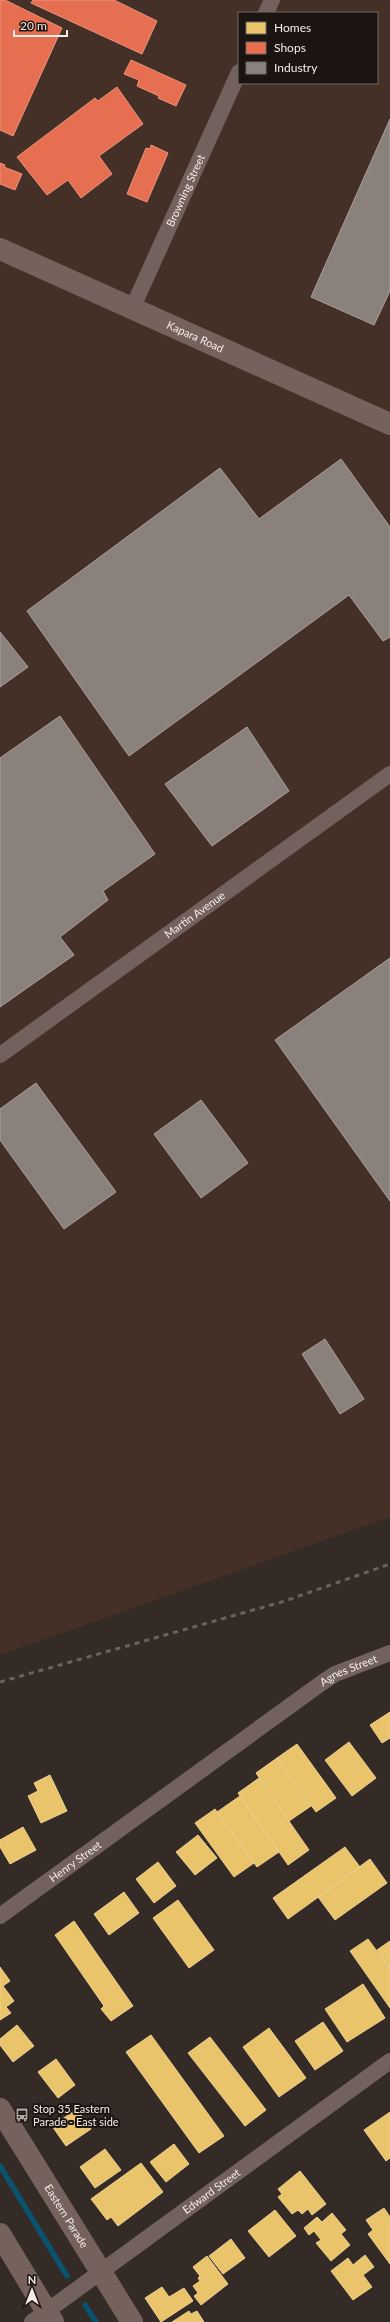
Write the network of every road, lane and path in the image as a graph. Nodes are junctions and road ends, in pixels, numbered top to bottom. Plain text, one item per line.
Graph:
1 (272, 0) edge
2 (266, 12) edge
3 (238, 74) edge
4 (0, 249) edge
5 (132, 308) junction
6 (390, 424) edge
7 (390, 774) edge
8 (0, 1055) edge
9 (390, 1653) edge
10 (150, 1808) joint
11 (0, 1916) edge
12 (390, 2061) edge
13 (0, 2109) edge
14 (0, 2234) edge
15 (101, 2272) junction
16 (44, 2319) edge
17 (132, 2322) edge

1 - 2 street
3 - 5 street, Browning Street
4 - 5 street, Kapara Road
5 - 6 street, Kapara Road
7 - 8 street, Martin Avenue
9 - 10 street, Agnes Street
10 - 11 street, Henry Street
12 - 15 street, Edward Street
13 - 15 street, Eastern Parade
14 - 16 street
15 - 16 street, Edward Street
15 - 17 street, Eastern Parade

